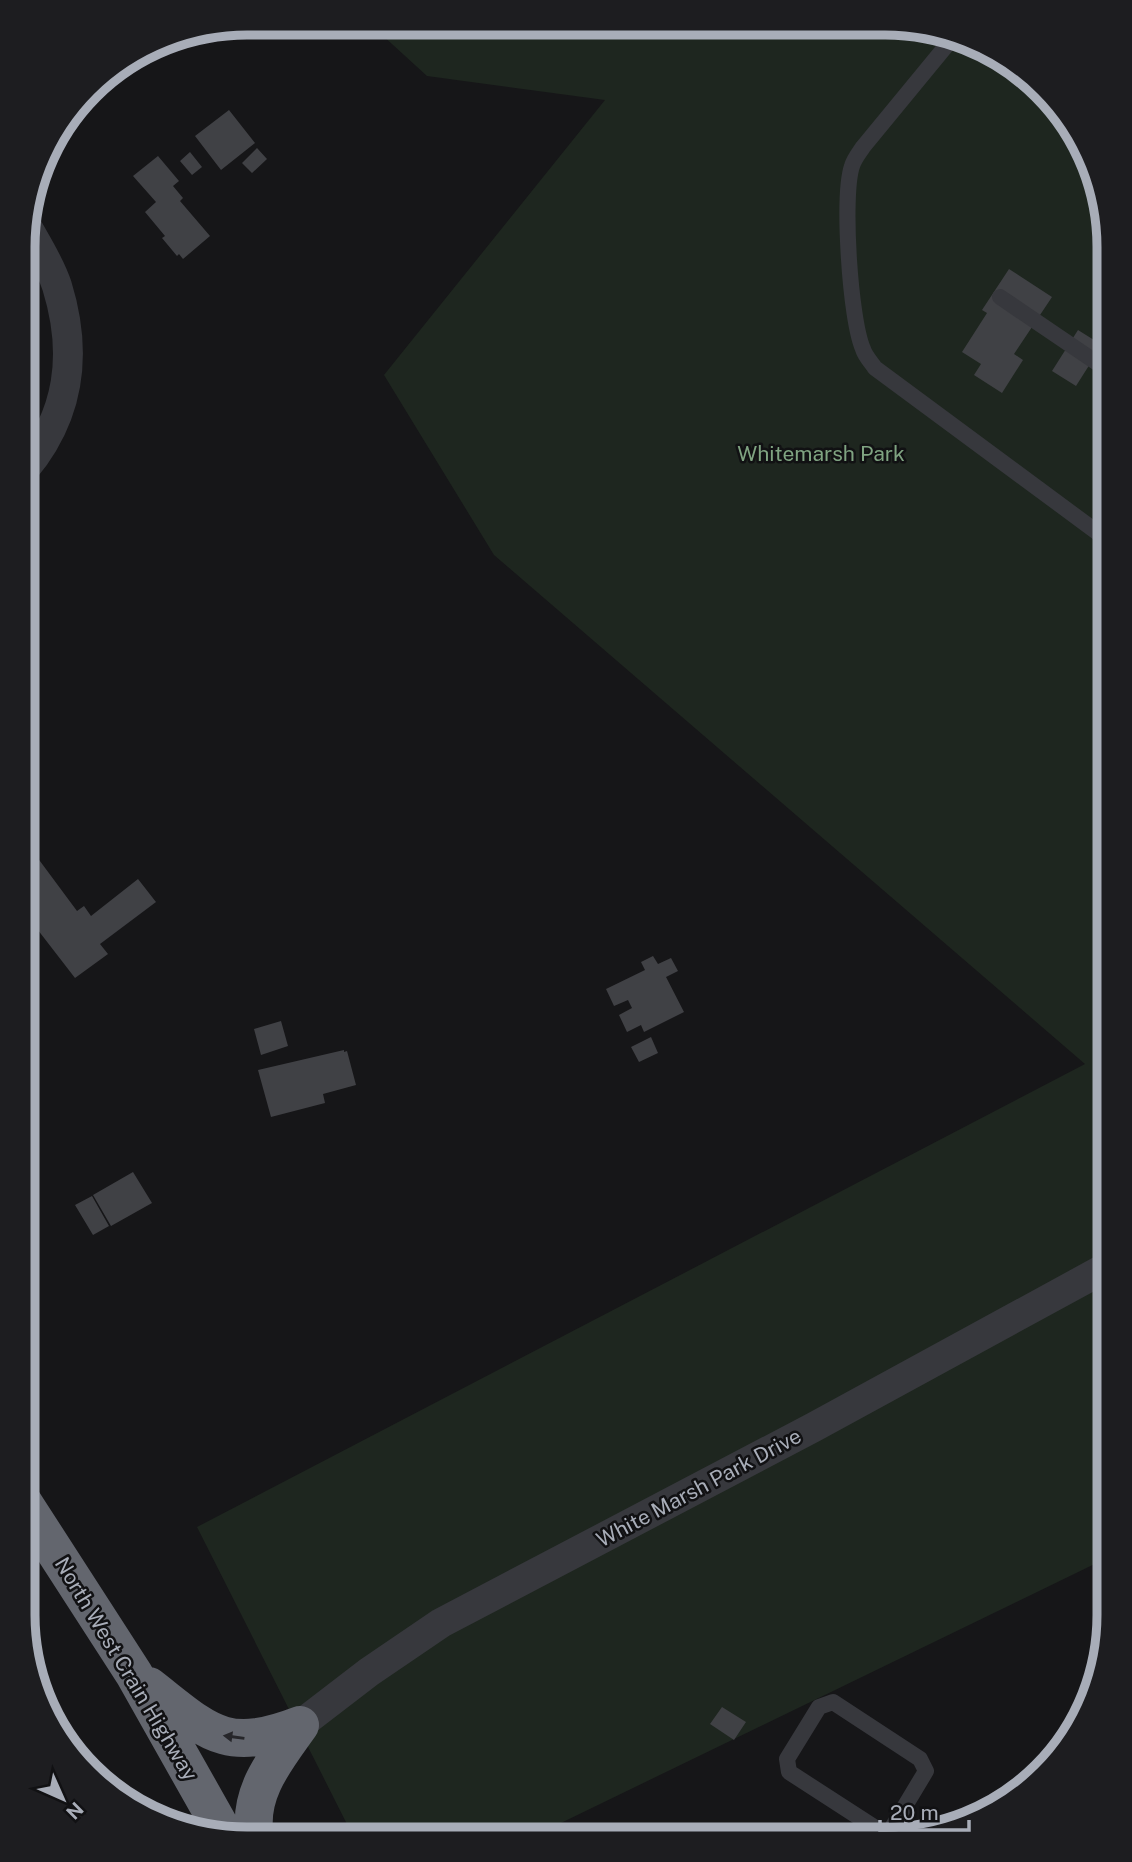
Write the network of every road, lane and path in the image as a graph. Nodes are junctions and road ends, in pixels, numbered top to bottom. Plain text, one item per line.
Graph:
1 (947, 45) edge
2 (35, 243) edge
3 (1000, 297) dead end
4 (1097, 363) edge
5 (35, 456) edge
6 (1097, 532) edge
7 (1097, 1273) edge
8 (35, 1521) edge
9 (134, 1674) junction
10 (300, 1725) junction
11 (219, 1825) edge
12 (895, 1826) edge
13 (254, 1827) edge
14 (874, 1827) edge

1 - 6 lane
2 - 5 street
3 - 4 lane
7 - 10 street, White Marsh Park Drive
8 - 9 highway, North West Crain Highway
10 -> 9 highway
9 - 11 highway, North West Crain Highway
10 - 13 highway
12 - 14 lane

